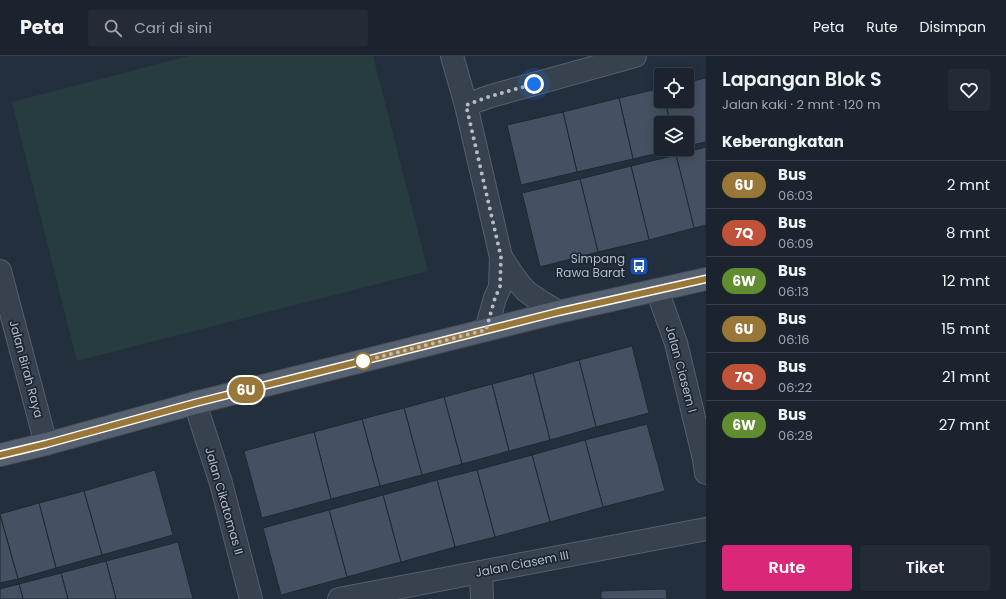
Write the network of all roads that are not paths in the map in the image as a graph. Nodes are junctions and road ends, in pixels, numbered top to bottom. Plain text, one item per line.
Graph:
1 (452, 56) edge
2 (635, 56) edge
3 (466, 105) junction
4 (501, 257) junction
5 (0, 271) edge
6 (706, 279) edge
7 (657, 290) junction
8 (558, 312) junction
9 (486, 330) junction
10 (195, 403) junction
11 (46, 444) junction
12 (0, 455) edge
13 (706, 473) edge
14 (706, 529) edge
15 (481, 572) junction
16 (251, 599) edge
17 (339, 599) edge
18 (482, 599) edge

1 - 3 street
2 - 3 street
3 - 4 street
4 - 8 street
4 - 9 street
5 - 11 street, Jalan Birah Raya
6 - 7 main road
7 - 8 main road
7 - 13 street, Jalan Ciasem I
8 - 9 main road
9 - 10 main road
10 - 11 main road
10 - 16 street, Jalan Cikatomas II
11 - 12 main road
14 - 15 street, Jalan Ciasem III
15 - 17 street, Jalan Ciasem III
15 - 18 street

